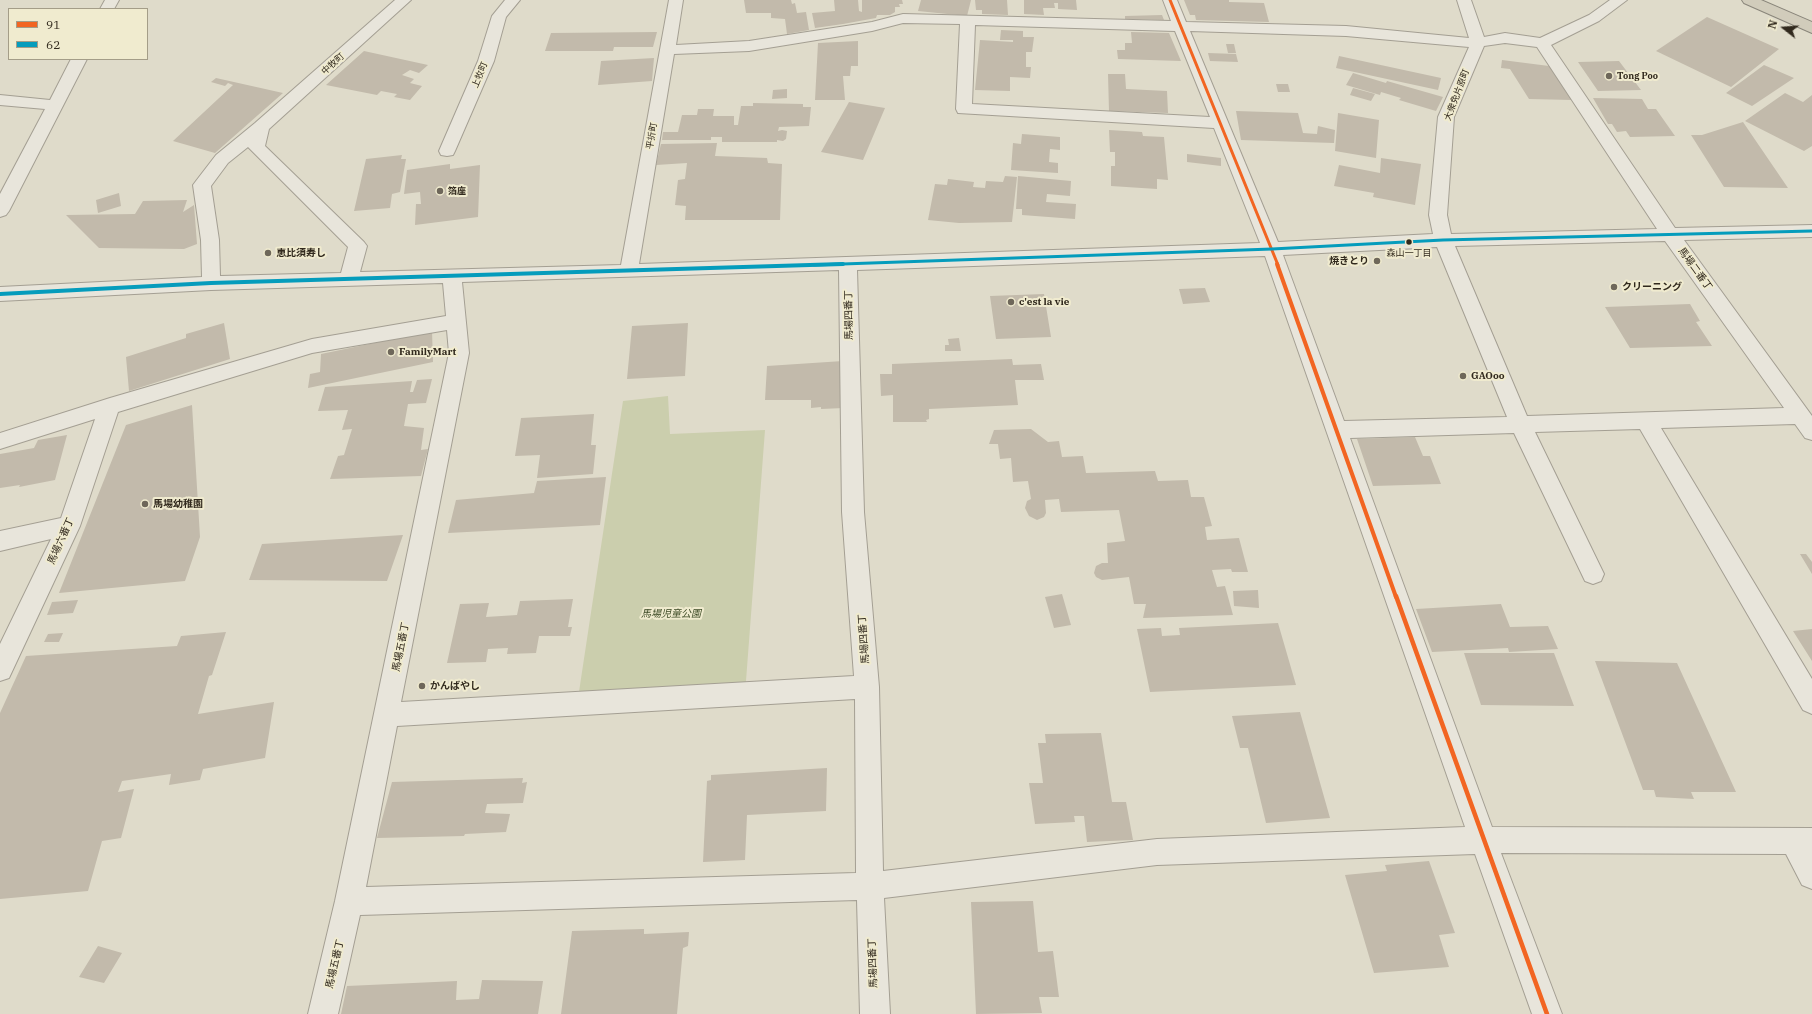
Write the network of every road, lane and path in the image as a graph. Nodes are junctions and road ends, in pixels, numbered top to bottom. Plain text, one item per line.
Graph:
1 (404, 0) edge
2 (513, 0) edge
3 (676, 0) edge
4 (1170, 0) edge
5 (1464, 0) edge
6 (1620, 0) edge
7 (1749, 0) edge
8 (914, 3) dead end
9 (903, 18) junction
10 (968, 21) junction
11 (1181, 27) junction
12 (1812, 28) edge
13 (1478, 43) junction
14 (1542, 43) junction
15 (667, 51) junction
16 (79, 60) edge
17 (0, 100) edge
18 (54, 105) junction
19 (1220, 123) junction
20 (261, 127) junction
21 (448, 151) dead end
22 (0, 211) edge
23 (1812, 231) edge
24 (1671, 236) junction
25 (1443, 240) junction
26 (1272, 249) junction
27 (848, 264) junction
28 (629, 271) junction
29 (452, 277) junction
30 (348, 280) junction
31 (211, 283) junction
32 (0, 294) edge
33 (456, 321) junction
34 (110, 406) junction
35 (1646, 420) junction
36 (1520, 424) junction
37 (1806, 424) edge
38 (1337, 430) junction
39 (0, 441) edge
40 (69, 526) junction
41 (0, 542) edge
42 (1593, 574) dead end
43 (0, 670) edge
44 (867, 687) junction
45 (1812, 702) edge
46 (387, 715) junction
47 (1483, 840) junction
48 (1803, 841) edge
49 (1812, 875) edge
50 (870, 886) junction
51 (349, 901) junction
52 (323, 1014) edge
53 (875, 1014) edge
54 (1547, 1014) edge

1 - 20 street, 中牧町
2 - 21 street, 上牧町
3 - 15 street, 平折町
4 - 11 street
5 - 13 street
6 - 14 street
7 - 12 highway
8 - 9 street
9 - 10 street
9 - 15 street
10 - 11 street
10 - 19 street
11 - 13 street
11 - 19 street
13 - 14 street
13 - 25 street, 大衆免片原町
14 - 24 street, 馬場二番丁
15 - 28 street, 平折町
16 - 18 street
17 - 18 street
18 - 22 street
19 - 26 street
20 - 30 street
20 - 31 street, 中牧町
23 - 24 street
24 - 25 street
24 - 37 street, 馬場二番丁
25 - 26 street
25 - 36 street, 大衆免片原町
26 - 27 street
26 - 38 street
27 - 28 street
27 - 44 street, 馬場四番丁
28 - 29 street
29 - 30 street
29 - 33 street, 馬場五番丁
30 - 31 street
31 - 32 street
33 - 34 street
33 - 46 street, 馬場五番丁
34 - 39 street
34 - 40 street, 馬場六番丁
35 - 36 street
35 - 37 street
35 - 45 street
36 - 38 street
36 - 42 street, 大衆免片原町
38 - 47 street
40 - 41 street
40 - 43 street, 馬場六番丁
44 - 46 street
44 - 50 street, 馬場四番丁
46 - 51 street, 馬場五番丁
47 - 48 street
47 - 50 street
47 - 54 street
48 - 49 street
50 - 51 street
50 - 53 street, 馬場四番丁
51 - 52 street, 馬場五番丁

